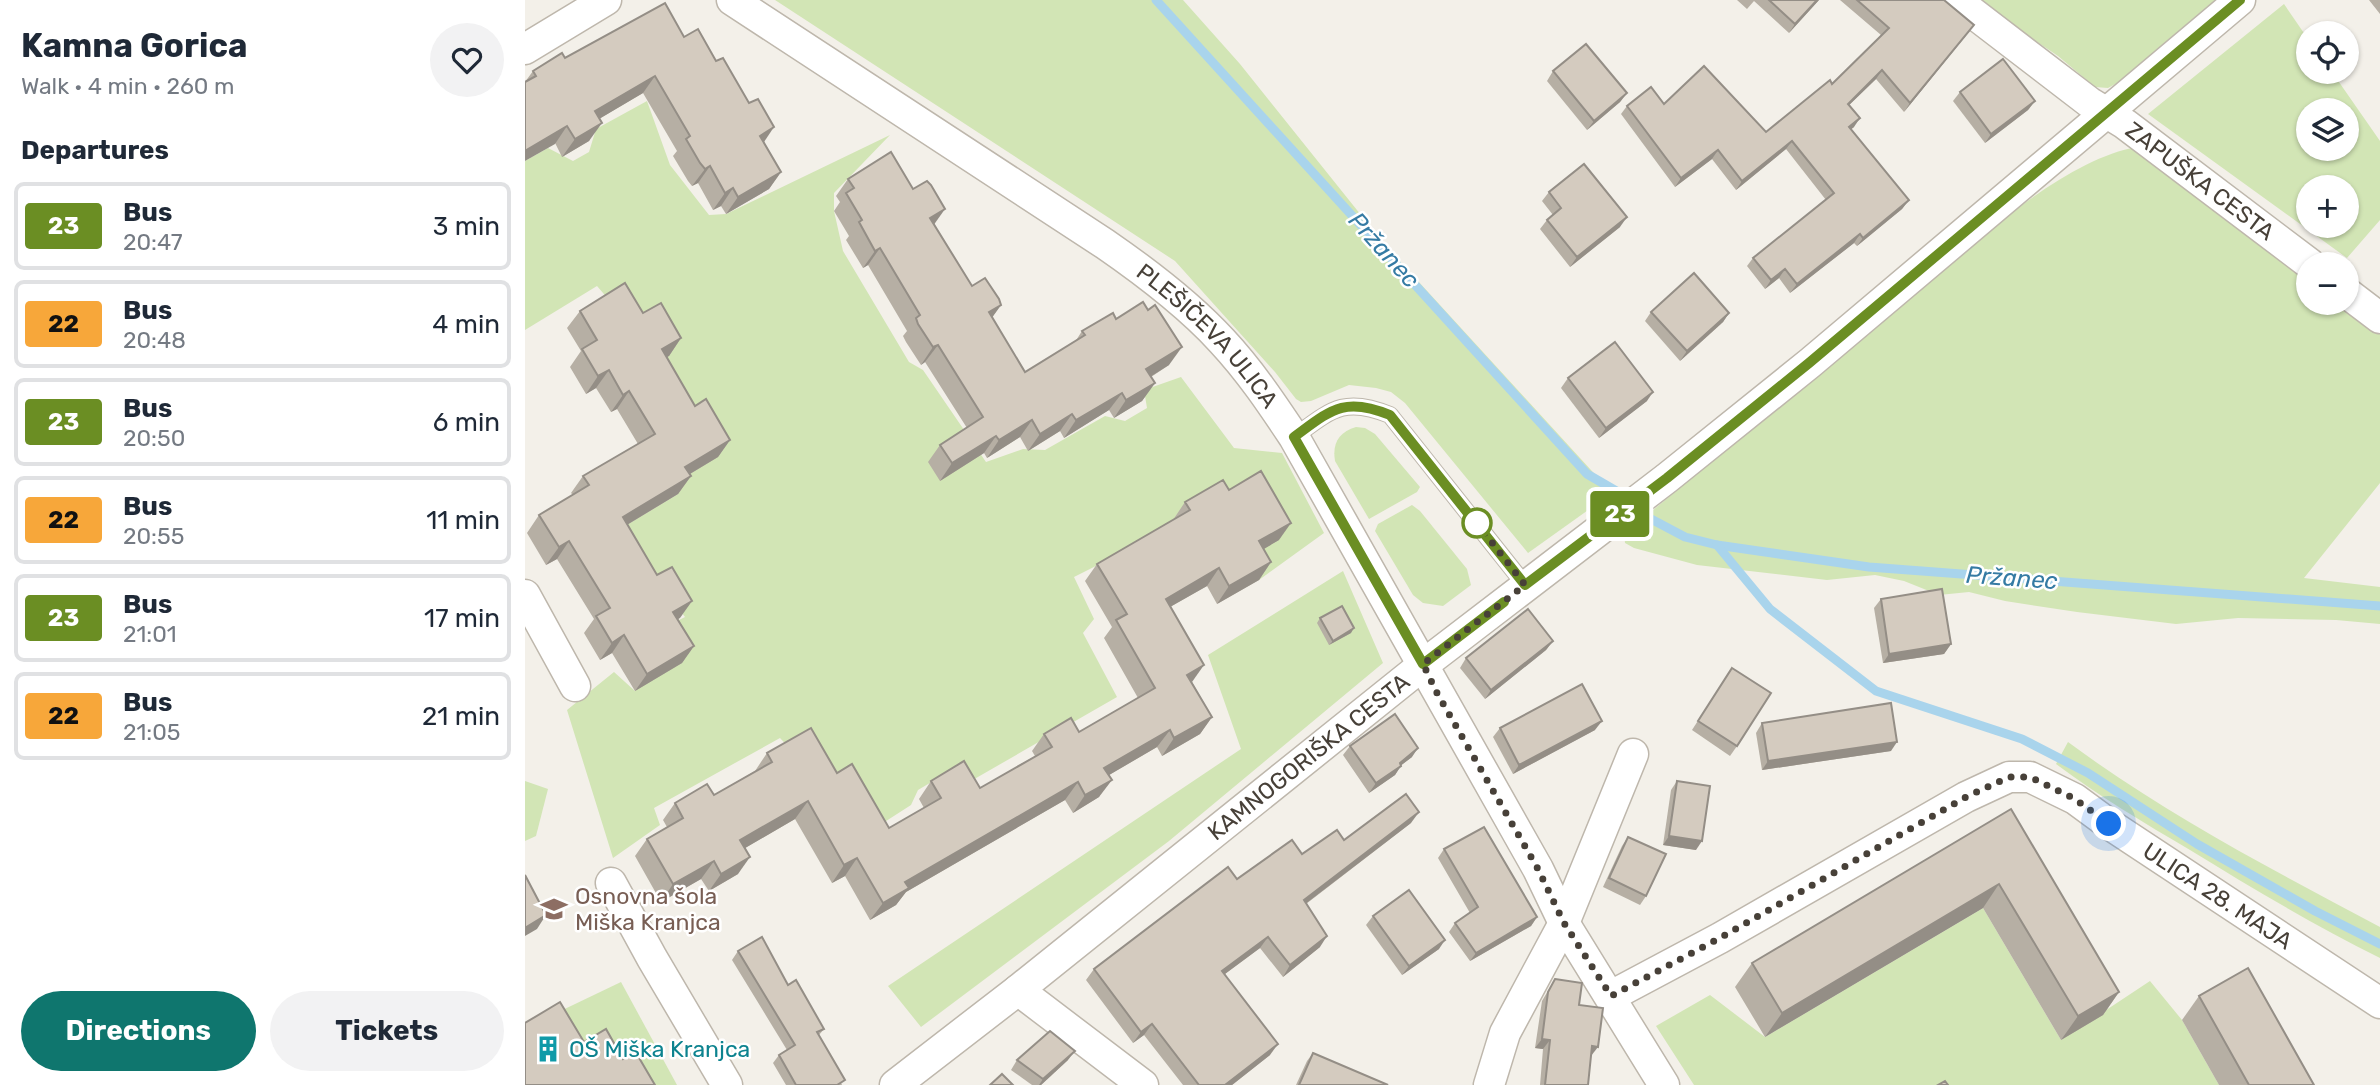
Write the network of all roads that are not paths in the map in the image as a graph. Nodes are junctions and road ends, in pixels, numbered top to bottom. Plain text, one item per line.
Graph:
1 (606, 0) edge
2 (732, 0) edge
3 (1956, 0) edge
4 (2240, 0) edge
5 (525, 49) edge
6 (2106, 113) junction
7 (2296, 254) edge
8 (2359, 301) edge
9 (2380, 318) edge
10 (1294, 437) junction
11 (1525, 585) junction
12 (525, 595) edge
13 (1423, 664) junction
14 (575, 686) dead end
15 (1633, 754) dead end
16 (611, 883) dead end
17 (1564, 923) junction
18 (1018, 990) junction
19 (1611, 996) junction
20 (2380, 1003) edge
21 (727, 1085) edge
22 (895, 1085) edge
23 (1143, 1085) edge
24 (1489, 1085) edge
25 (1664, 1085) edge

1 - 5 street
2 - 10 street, PLEŠIČEVA ULICA
3 - 6 street, ZAPUŠKA CESTA
4 - 6 street, KAMNOGORIŠKA CESTA
6 - 7 street, ZAPUŠKA CESTA
6 - 11 street, KAMNOGORIŠKA CESTA
8 - 9 street
10 - 11 lane
10 - 13 street, PLEŠIČEVA ULICA
11 - 13 street, KAMNOGORIŠKA CESTA
12 - 14 street
13 - 17 street, PLEŠIČEVA ULICA
13 - 18 street, KAMNOGORIŠKA CESTA
15 - 17 street
16 - 21 street
17 - 19 street, PLEŠIČEVA ULICA
17 - 24 street
18 - 22 street, KAMNOGORIŠKA CESTA
18 - 23 street
19 - 20 street, ULICA 28. MAJA
19 - 25 street, PLEŠIČEVA ULICA

